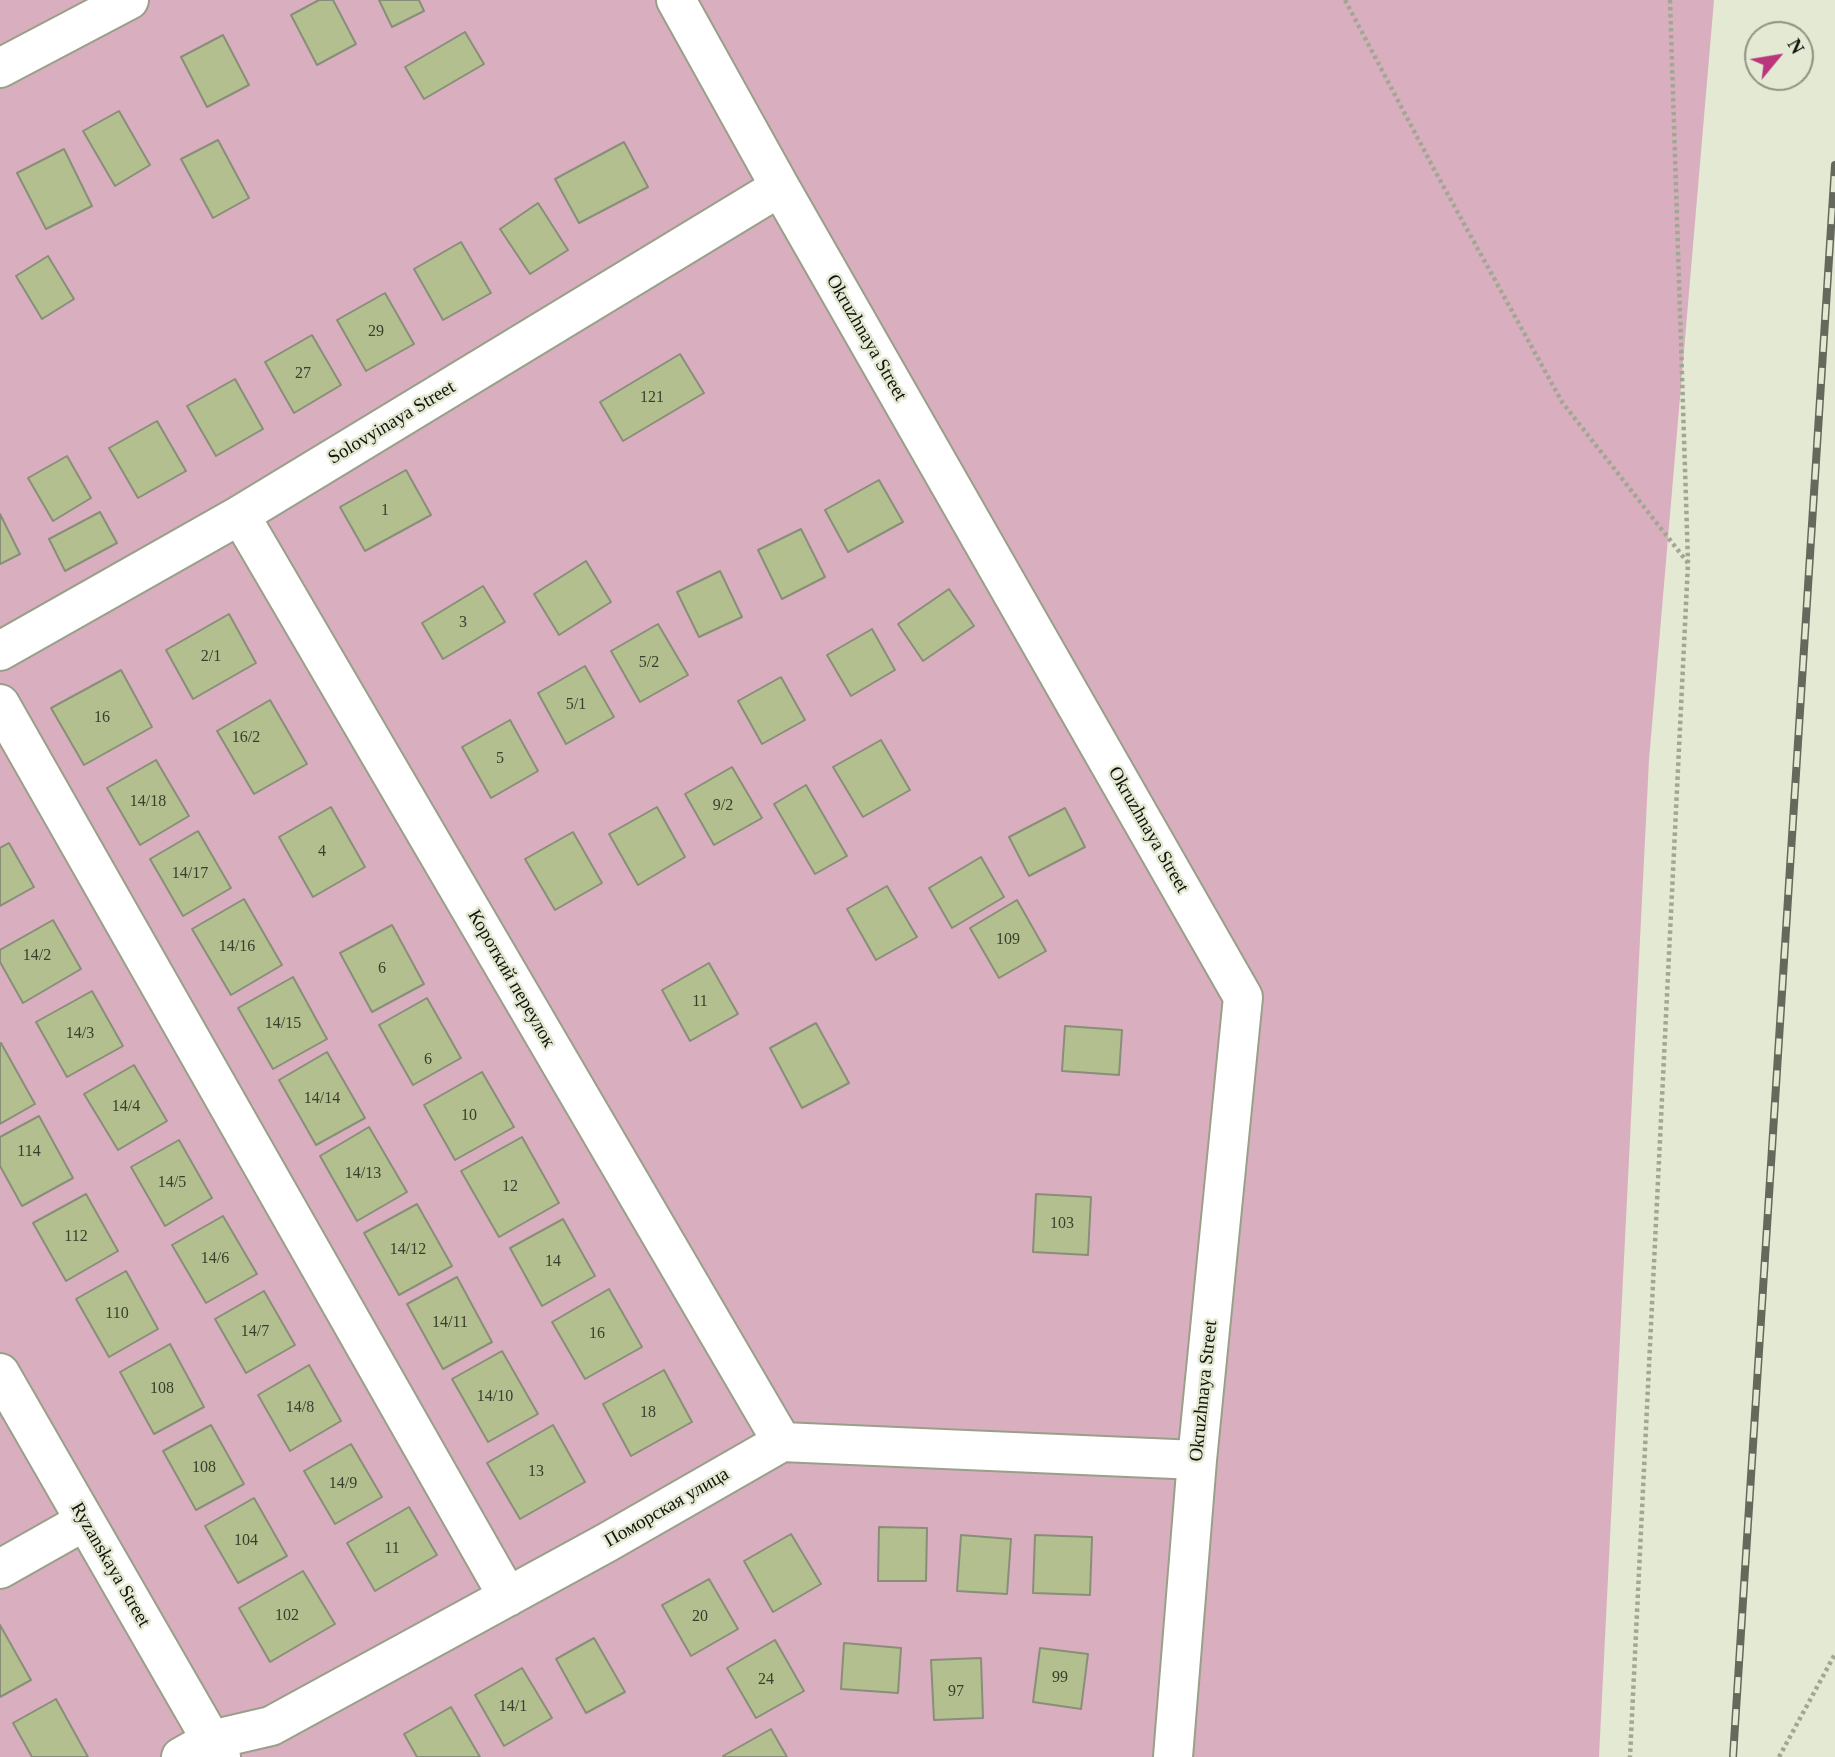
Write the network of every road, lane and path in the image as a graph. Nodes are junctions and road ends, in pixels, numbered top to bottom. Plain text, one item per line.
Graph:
1 (129, 0) edge
2 (676, 0) edge
3 (1345, 0) edge
4 (1670, 0) edge
5 (0, 68) edge
6 (780, 187) junction
7 (240, 515) junction
8 (1688, 563) junction
9 (0, 651) edge
10 (0, 704) edge
11 (0, 1373) edge
12 (782, 1442) junction
13 (1198, 1460) junction
14 (85, 1521) junction
15 (0, 1569) edge
16 (508, 1597) junction
17 (1835, 1654) edge
18 (204, 1751) edge
19 (1173, 1757) edge
20 (1630, 1757) edge
21 (1779, 1757) edge

1 - 5 street
2 - 6 street, Okruzhnaya Street
3 - 8 path
4 - 8 path
6 - 7 street, Solovyinaya Street
6 - 13 street, Okruzhnaya Street
7 - 9 street, Solovyinaya Street
7 - 12 street, Короткий переулок
8 - 20 path
10 - 16 street
11 - 14 street, Ryzanskaya Street
12 - 13 street
12 - 16 street, Поморская улица
13 - 19 street, Okruzhnaya Street
14 - 15 street
14 - 18 street, Ryzanskaya Street
16 - 18 street, Поморская улица
17 - 21 path

